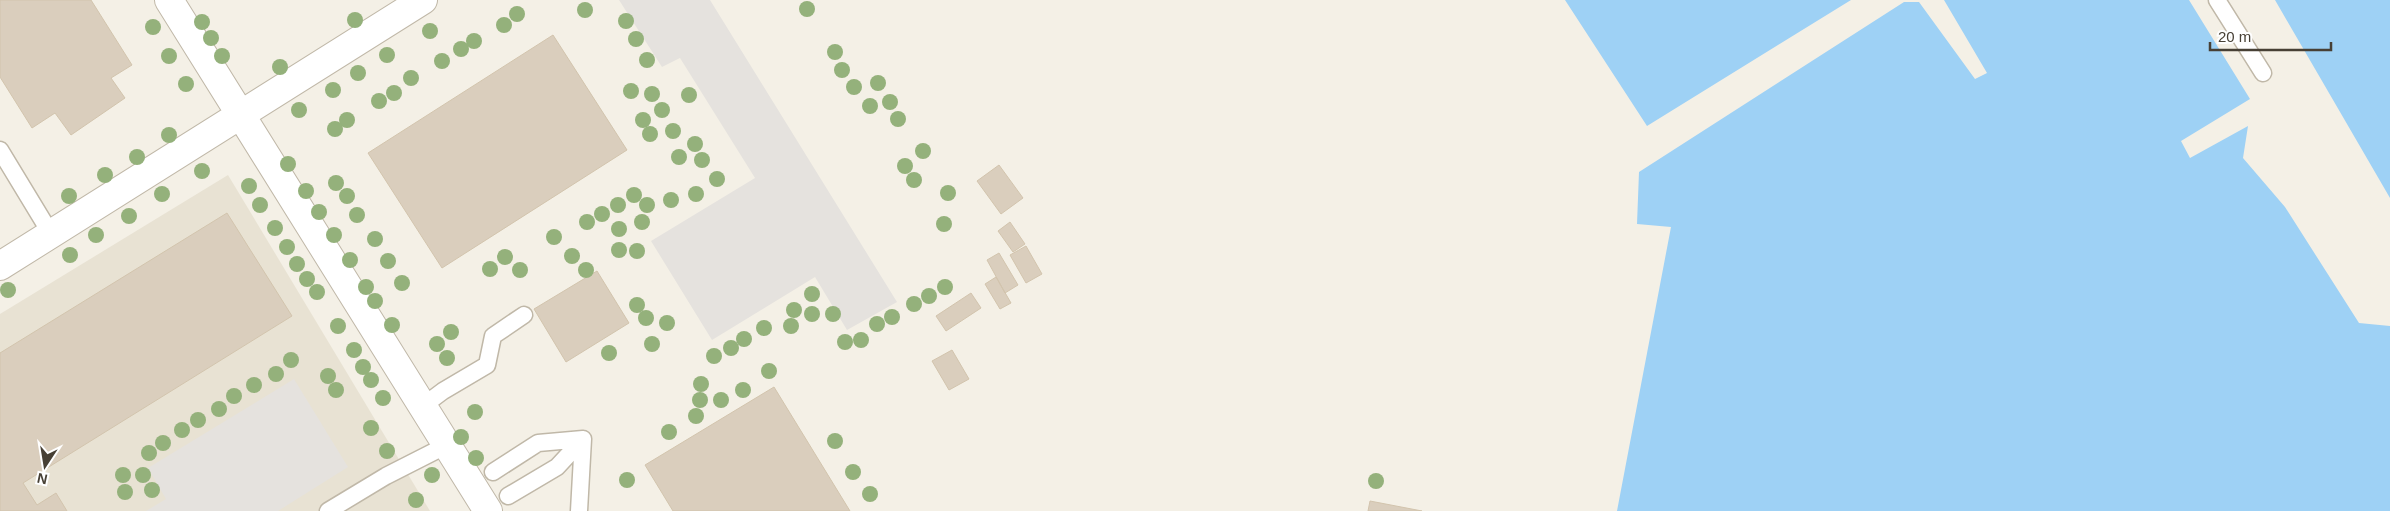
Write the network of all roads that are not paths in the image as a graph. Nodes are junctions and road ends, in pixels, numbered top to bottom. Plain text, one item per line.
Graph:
1 (169, 0) edge
2 (423, 0) edge
3 (2217, 0) edge
4 (2263, 73) dead end
5 (241, 113) junction
6 (0, 150) edge
7 (51, 234) junction
8 (0, 266) edge
9 (524, 315) dead end
10 (423, 406) junction
11 (583, 439) junction
12 (447, 445) junction
13 (493, 472) dead end
14 (498, 503) edge
15 (328, 511) edge
16 (579, 511) edge

1 - 5 street
2 - 5 street
3 - 4 lane
5 - 7 street
5 - 10 street
6 - 7 lane
7 - 8 street
9 - 10 lane
10 - 12 street
11 - 13 lane
11 - 14 lane
11 - 16 lane
12 - 14 street
12 - 15 lane

